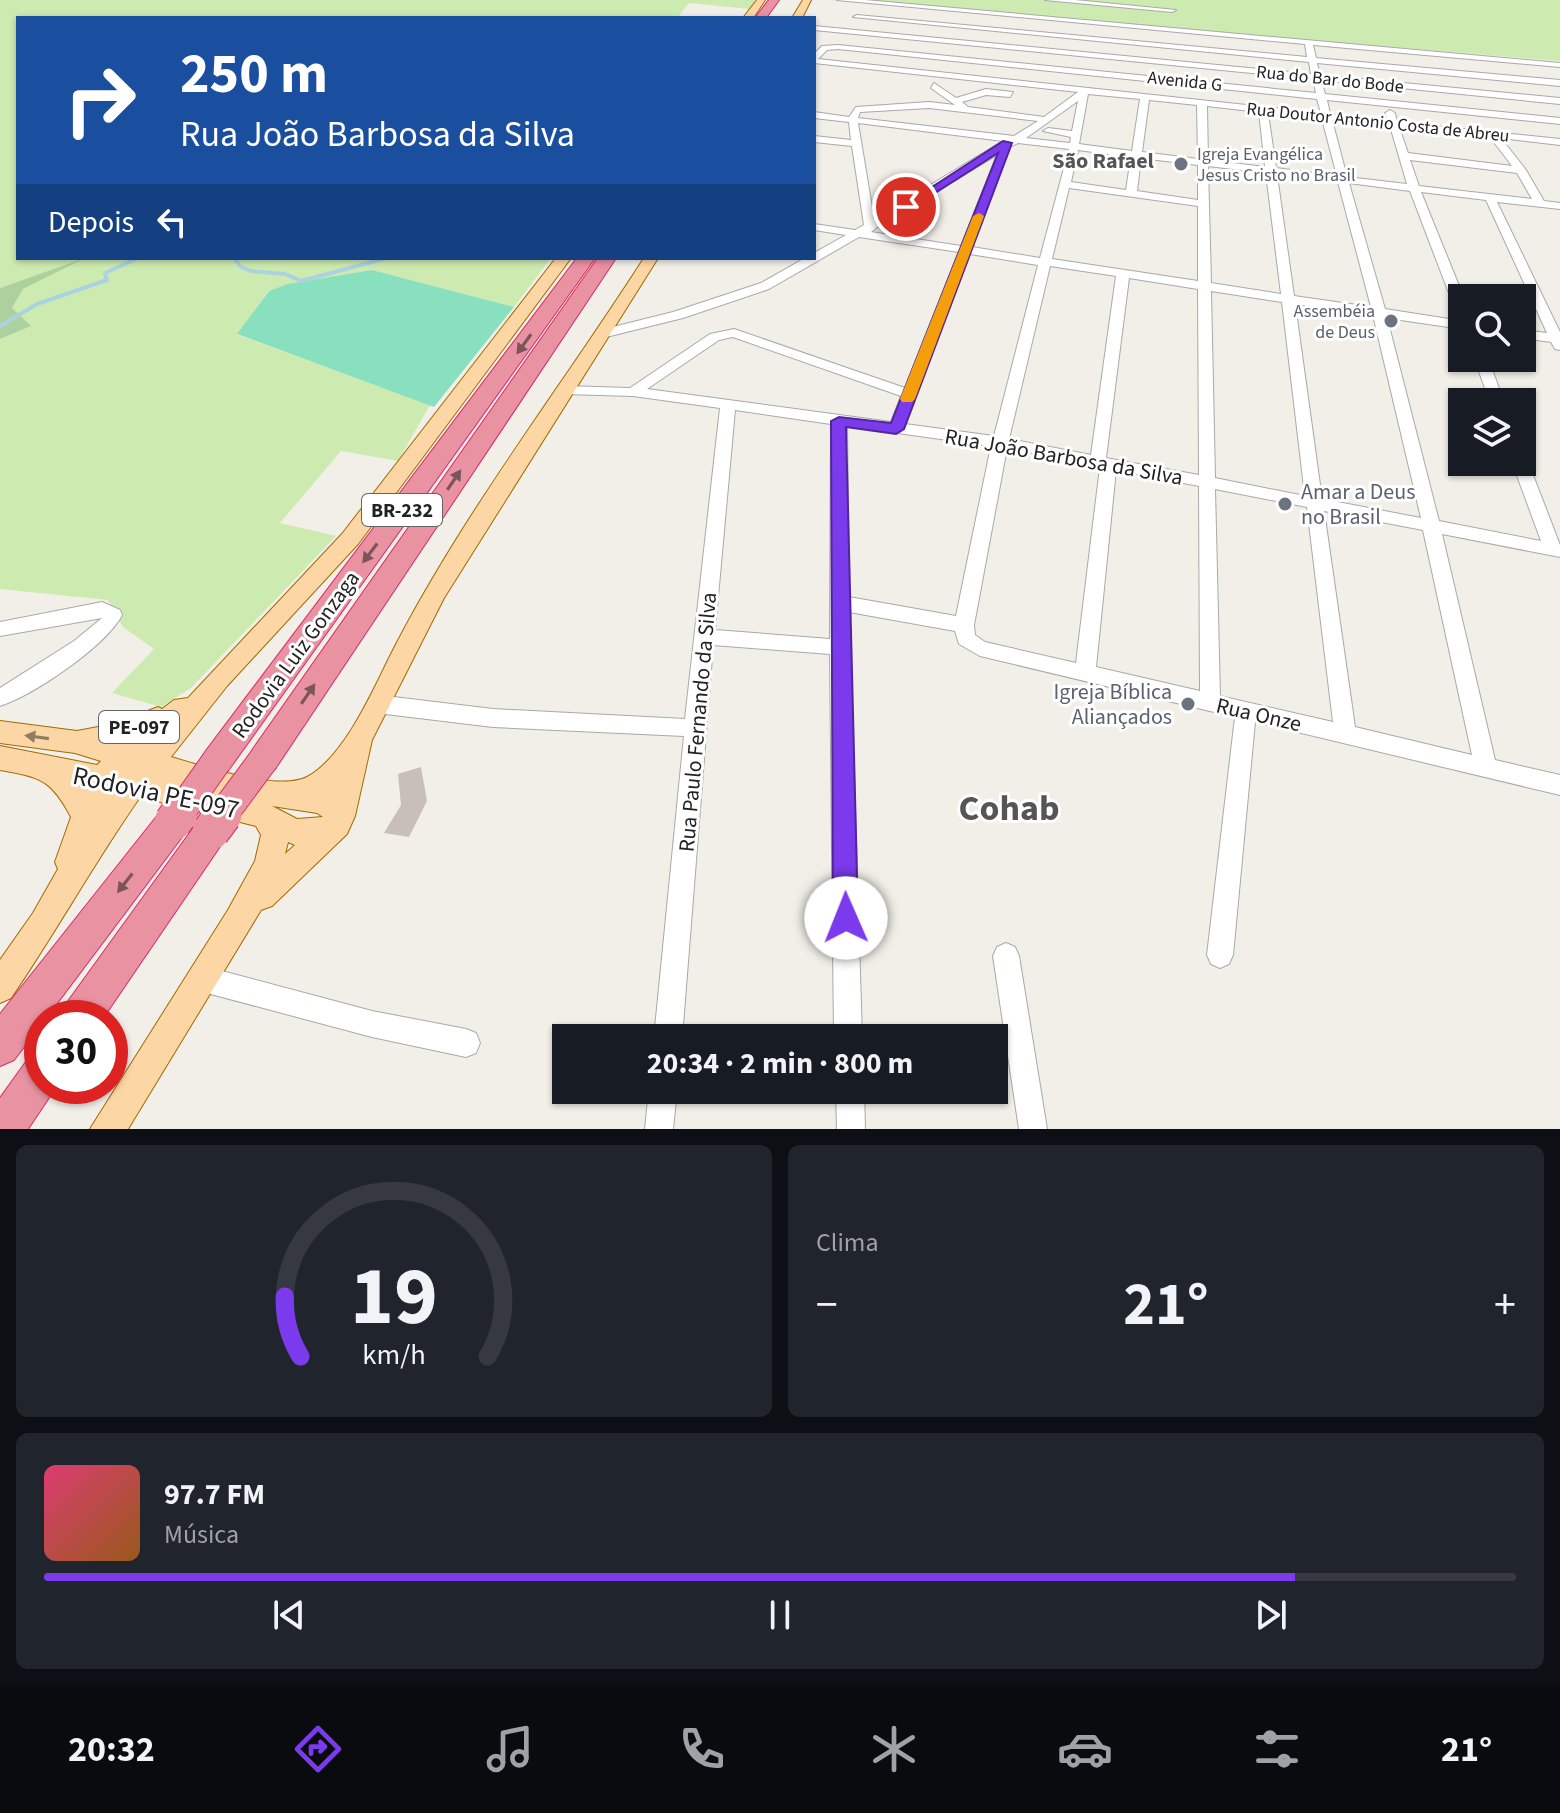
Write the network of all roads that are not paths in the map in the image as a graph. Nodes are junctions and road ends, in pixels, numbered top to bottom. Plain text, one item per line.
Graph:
1 (774, 0) edge
2 (841, 0) edge
3 (1049, 0) edge
4 (1166, 0) edge
5 (865, 1) edge
6 (886, 2) edge
7 (1172, 10) junction
8 (1012, 11) junction
9 (762, 16) edge
10 (857, 17) junction
11 (816, 28) edge
12 (986, 29) junction
13 (1178, 30) junction
14 (848, 31) junction
15 (999, 31) junction
16 (1308, 42) junction
17 (978, 44) junction
18 (997, 46) junction
19 (1155, 46) junction
20 (1245, 54) junction
21 (1470, 56) junction
22 (816, 57) edge
23 (816, 59) edge
24 (1135, 59) junction
25 (988, 61) junction
26 (1313, 61) junction
27 (1560, 65) edge
28 (1116, 74) junction
29 (1482, 76) junction
30 (1317, 78) junction
31 (977, 79) junction
32 (1560, 83) edge
33 (1379, 84) junction
34 (934, 86) dead end
35 (1086, 91) junction
36 (1494, 95) junction
37 (1028, 96) dead end
38 (1321, 96) junction
39 (1145, 97) junction
40 (1055, 99) dead end
41 (955, 101) junction
42 (1069, 101) junction
43 (1560, 101) edge
44 (1385, 102) junction
45 (1202, 103) junction
46 (940, 106) junction
47 (966, 109) junction
48 (1263, 109) junction
49 (816, 115) edge
50 (1506, 115) junction
51 (1325, 116) junction
52 (853, 120) junction
53 (1560, 121) edge
54 (1393, 123) junction
55 (1043, 125) junction
56 (1492, 134) junction
57 (1520, 138) junction
58 (816, 139) edge
59 (1010, 142) junction
60 (1560, 142) edge
61 (855, 143) junction
62 (1075, 143) junction
63 (1136, 155) junction
64 (1404, 156) junction
65 (1204, 163) junction
66 (1271, 170) junction
67 (1521, 170) junction
68 (1340, 179) junction
69 (1063, 184) junction
70 (1414, 188) junction
71 (1131, 194) junction
72 (1490, 198) junction
73 (1204, 204) junction
74 (1540, 204) junction
75 (1560, 206) edge
76 (816, 227) edge
77 (864, 232) junction
78 (965, 251) junction
79 (816, 258) edge
80 (562, 260) edge
81 (585, 260) edge
82 (606, 260) edge
83 (650, 260) edge
84 (811, 260) edge
85 (1044, 262) junction
86 (1123, 274) junction
87 (1452, 284) edge
88 (1204, 286) junction
89 (1287, 299) junction
90 (1379, 314) junction
91 (1448, 323) edge
92 (602, 334) junction
93 (1536, 337) edge
94 (1559, 341) edge
95 (565, 390) junction
96 (633, 392) junction
97 (909, 394) junction
98 (728, 406) junction
99 (839, 421) junction
100 (896, 429) junction
101 (1000, 442) junction
102 (1104, 461) junction
103 (1526, 476) edge
104 (1208, 481) junction
105 (1316, 502) junction
106 (1431, 526) junction
107 (1556, 551) edge
108 (841, 603) junction
109 (0, 629) edge
110 (964, 629) junction
111 (704, 637) junction
112 (840, 647) junction
113 (1085, 672) junction
114 (208, 687) junction
115 (0, 698) edge
116 (1210, 703) junction
117 (1246, 711) junction
118 (371, 715) junction
119 (695, 728) junction
120 (0, 732) edge
121 (1345, 735) junction
122 (75, 742) junction
123 (124, 754) junction
124 (0, 758) edge
125 (153, 762) junction
126 (47, 768) junction
127 (1486, 768) junction
128 (103, 779) junction
129 (1560, 785) edge
130 (133, 786) junction
131 (273, 806) junction
132 (85, 817) junction
133 (337, 823) junction
134 (59, 894) junction
135 (239, 921) junction
136 (1220, 955) dead end
137 (1006, 956) dead end
138 (203, 979) junction
139 (0, 987) edge
140 (93, 1000) edge
141 (669, 1024) edge
142 (848, 1024) edge
143 (466, 1043) dead end
144 (0, 1046) edge
145 (24, 1099) edge
146 (662, 1104) edge
147 (850, 1104) edge
148 (3, 1129) edge
149 (108, 1129) edge
150 (659, 1129) edge
151 (851, 1129) edge
152 (1033, 1129) edge

1 - 9 highway
2 - 5 street
3 - 7 street
4 - 7 street
5 - 6 street
5 - 10 street
6 - 8 street
7 - 13 street
8 - 13 street
8 - 15 street
10 - 12 street
10 - 14 street
11 - 14 street, Rua do Bar do Bode
12 - 15 street
12 - 17 street
13 - 16 street
13 - 19 street
13 - 20 street
14 - 17 street, Rua do Bar do Bode
15 - 18 street
15 - 19 street
16 - 21 street
16 - 26 street
17 - 18 street, Rua do Bar do Bode
18 - 24 street, Rua do Bar do Bode
18 - 25 street
19 - 20 street
19 - 24 street
20 - 26 street
21 - 27 street
21 - 29 street
22 - 25 street, Avenida G
23 - 31 street, Rua Doutor Antonio Costa de Abreu
24 - 28 street
24 - 30 street, Rua do Bar do Bode
25 - 28 street, Avenida G
25 - 31 street
26 - 29 street
26 - 30 street
28 - 35 street
28 - 38 street, Avenida G
29 - 32 street
29 - 36 street
30 - 33 street, Rua do Bar do Bode
30 - 38 street
31 - 35 street, Rua Doutor Antonio Costa de Abreu
33 - 36 street, Rua do Bar do Bode
33 - 44 street
34 - 41 street
35 - 39 street, Rua Doutor Antonio Costa de Abreu
35 - 42 street
35 - 62 street
36 - 43 street, Rua do Bar do Bode
36 - 50 street
37 - 41 street
38 - 44 street, Avenida G
38 - 51 street
39 - 45 street, Rua Doutor Antonio Costa de Abreu
39 - 63 street
40 - 42 street
41 - 46 street
41 - 47 street
42 - 55 street
44 - 50 street, Avenida G
44 - 54 street
45 - 48 street, Rua Doutor Antonio Costa de Abreu
45 - 65 street
46 - 47 street
46 - 52 street
47 - 55 street
48 - 51 street, Rua Doutor Antonio Costa de Abreu
48 - 66 street
49 - 52 street
50 - 53 street, Avenida G
50 - 57 street
51 - 54 street, Rua Doutor Antonio Costa de Abreu
51 - 68 street
52 - 59 street
52 - 61 street
54 - 56 street, Rua Doutor Antonio Costa de Abreu
54 - 64 street
55 - 59 street
55 - 62 street
56 - 57 street, Rua Doutor Antonio Costa de Abreu
56 - 67 street
57 - 60 street, Rua Doutor Antonio Costa de Abreu
58 - 61 street
59 - 62 street
59 - 77 street
59 - 78 street
61 - 77 street
62 - 63 street
62 - 69 street
63 - 65 street
63 - 71 street
64 - 67 street
64 - 70 street
65 - 66 street
65 - 73 street
66 - 68 street
66 - 89 street
67 - 74 street
68 - 70 street
68 - 90 street
69 - 71 street
69 - 85 street
70 - 72 street
70 - 87 street
71 - 73 street
72 - 74 street
72 - 94 street
73 - 88 street
74 - 75 street
76 - 77 street
77 - 78 street
77 - 79 street
78 - 85 street
78 - 97 street
80 - 114 main road, BR-232
81 -> 144 highway, Rodovia Luiz Gonzaga / BR-232, bridge
140 -> 82 highway, Rodovia Luiz Gonzaga / BR-232, bridge
83 - 92 main road, BR-232
84 - 92 street
85 - 86 street
85 - 101 street
86 - 88 street
86 - 102 street
88 - 89 street
88 - 104 street
89 - 90 street
89 - 105 street
90 - 91 street
90 - 106 street
92 - 95 main road, BR-232
93 - 94 street
95 - 96 street, Rua João Barbosa da Silva
95 - 118 main road, BR-232
96 - 97 street
96 - 98 street, Rua João Barbosa da Silva
97 - 100 street
98 - 99 street, Rua João Barbosa da Silva
98 - 111 street, Rua Paulo Fernando da Silva
99 - 100 street, Rua João Barbosa da Silva
99 - 108 street
100 - 101 street, Rua João Barbosa da Silva
101 - 102 street, Rua João Barbosa da Silva
101 - 110 street
102 - 104 street, Rua João Barbosa da Silva
102 - 113 street
103 - 107 street
104 - 105 street, Rua João Barbosa da Silva
104 - 116 street
105 - 106 street, Rua João Barbosa da Silva
105 - 121 street
106 - 107 street, Rua João Barbosa da Silva
106 - 127 street
108 - 110 street, Rua Onze
108 - 112 street
109 - 115 street
110 - 113 street, Rua Onze
111 - 112 street
111 - 119 street, Rua Paulo Fernando da Silva
112 - 142 street
113 - 116 street, Rua Onze
114 - 122 main road, PE-097
114 - 123 main road
114 - 125 main road
116 - 117 street, Rua Onze
117 - 121 street, Rua Onze
117 - 136 street
118 - 119 street
118 - 131 main road
118 - 133 main road
119 - 141 street, Rua Paulo Fernando da Silva
122 -> 120 main road, PE-097
121 - 127 street, Rua Onze
122 - 123 main road, Rodovia PE-097
123 - 125 main road, Rodovia PE-097
123 - 128 main road
124 - 126 main road, Rodovia PE-097
125 - 130 main road
125 - 131 main road, Rodovia PE-097
126 - 128 main road, Rodovia PE-097
126 - 132 main road
127 - 129 street, Rua Onze
128 - 130 main road, Rodovia PE-097
128 - 132 main road
130 - 131 main road, Rodovia PE-097
130 - 134 main road
131 - 133 main road
131 - 135 main road
132 - 134 main road
133 - 135 main road
134 - 139 main road
135 - 138 main road
137 - 152 street
138 - 143 street
138 - 149 main road
145 - 148 highway
146 - 150 street
147 - 151 street

